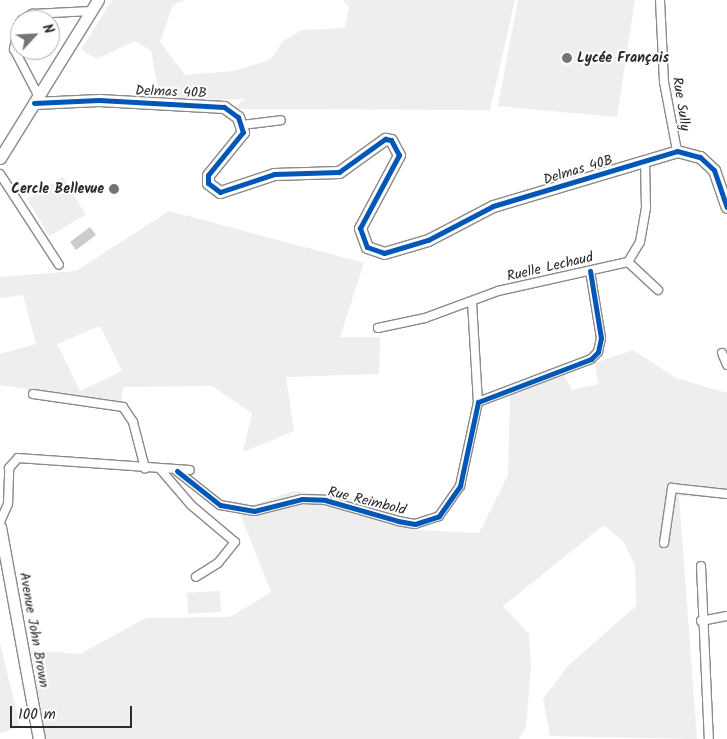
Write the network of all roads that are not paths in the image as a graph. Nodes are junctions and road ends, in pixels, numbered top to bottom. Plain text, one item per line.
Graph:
1 (98, 0) edge
2 (660, 0) edge
3 (91, 11) junction
4 (60, 13) edge
5 (19, 60) edge
6 (36, 99) junction
7 (281, 120) dead end
8 (242, 125) junction
9 (677, 151) junction
10 (0, 158) edge
11 (645, 162) junction
12 (0, 174) edge
13 (727, 207) edge
14 (628, 262) junction
15 (59, 265) dead end
16 (590, 271) junction
17 (658, 290) dead end
18 (472, 302) junction
19 (378, 328) dead end
20 (722, 353) dead end
21 (727, 365) edge
22 (33, 394) dead end
23 (478, 402) junction
24 (145, 468) junction
25 (161, 470) junction
26 (190, 470) dead end
27 (177, 471) junction
28 (727, 494) edge
29 (0, 522) edge
30 (0, 527) edge
31 (664, 544) dead end
32 (701, 566) dead end
33 (196, 578) dead end
34 (727, 616) edge
35 (701, 621) junction
36 (39, 739) edge
37 (709, 739) edge

1 - 3 street
2 - 9 street, Rue Sully
3 - 4 street
3 - 6 street
5 - 6 street
6 - 8 street, Delmas 40B
6 - 10 street
7 - 8 street
8 - 11 street, Delmas 40B
9 - 11 street, Delmas 40B
9 - 13 street
11 - 14 street
12 - 15 street
14 - 16 street, Ruelle Lechaud
14 - 17 street
16 - 18 street, Ruelle Lechaud
16 - 23 street
18 - 19 street, Ruelle Lechaud
18 - 23 street, Rue Reimbold
20 - 21 street
22 - 24 street
23 - 27 street, Rue Reimbold
24 - 25 street
24 - 29 street
25 - 27 street
25 - 33 street
26 - 27 street
28 - 31 street
30 - 36 street, Avenue John Brown
32 - 35 street
34 - 35 street
35 - 37 street

